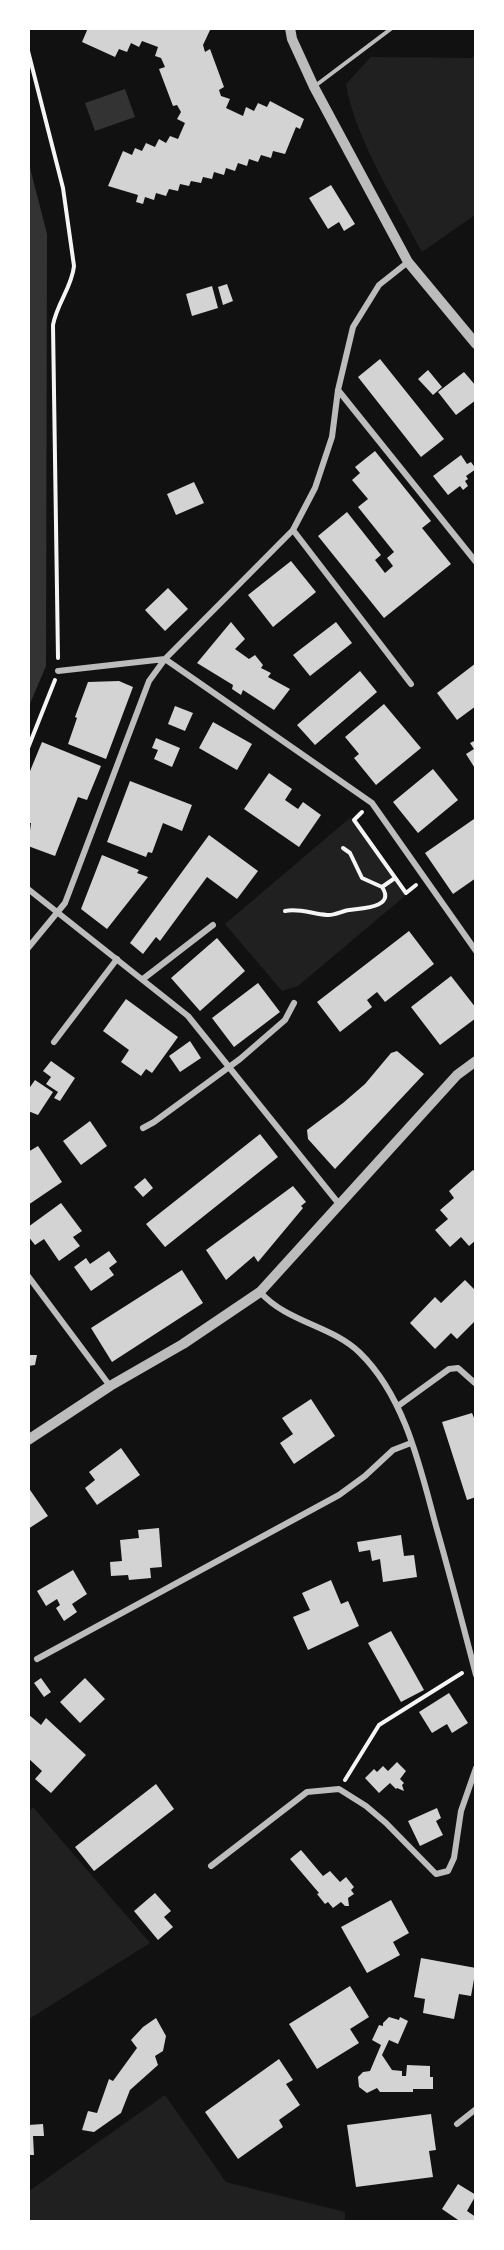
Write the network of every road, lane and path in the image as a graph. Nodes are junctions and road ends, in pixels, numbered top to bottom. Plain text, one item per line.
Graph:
1 (290, 28) edge
2 (392, 28) edge
3 (28, 51) edge
4 (314, 87) junction
5 (408, 262) junction
6 (476, 344) edge
7 (338, 390) junction
8 (294, 530) junction
9 (476, 562) edge
10 (165, 660) junction
11 (58, 671) junction
12 (411, 684) dead end
13 (28, 748) edge
14 (372, 803) junction
15 (343, 848) dead end
16 (395, 878) junction
17 (424, 878) junction
18 (382, 887) junction
19 (28, 890) edge
20 (285, 911) dead end
21 (57, 912) junction
22 (213, 925) dead end
23 (28, 948) edge
24 (476, 951) edge
25 (117, 959) junction
26 (143, 980) junction
27 (294, 1003) dead end
28 (54, 1042) dead end
29 (476, 1061) edge
30 (230, 1066) junction
31 (143, 1128) dead end
32 (339, 1204) junction
33 (28, 1276) edge
34 (261, 1292) junction
35 (476, 1384) edge
36 (110, 1386) junction
37 (398, 1406) junction
38 (28, 1440) edge
39 (411, 1443) junction
40 (37, 1659) dead end
41 (473, 1666) junction
42 (476, 1675) edge
43 (476, 1768) edge
44 (339, 1789) junction
45 (211, 1866) dead end
46 (476, 2109) edge
47 (457, 2124) dead end

1 - 4 street
2 - 4 lane
3 - 11 path
4 - 5 street
5 - 6 street
5 - 7 street
7 - 8 street
7 - 9 street
8 - 10 street
8 - 12 street
10 - 11 street
10 - 14 street
10 - 21 street
11 - 13 path
14 - 16 path
14 - 17 street
15 - 18 path
16 - 17 path
16 - 18 path
17 - 24 street
18 - 20 path
19 - 21 street
21 - 23 street
21 - 25 street
22 - 26 street
25 - 26 street
25 - 28 street
26 - 30 street
27 - 30 street
29 - 32 street
30 - 31 street
30 - 32 street
32 - 34 street
33 - 36 street
34 - 36 street
34 - 37 street
35 - 37 street
36 - 38 street
37 - 39 street
39 - 40 street
39 - 41 street
41 - 42 street
41 - 44 path
43 - 44 street
44 - 45 street
46 - 47 street

